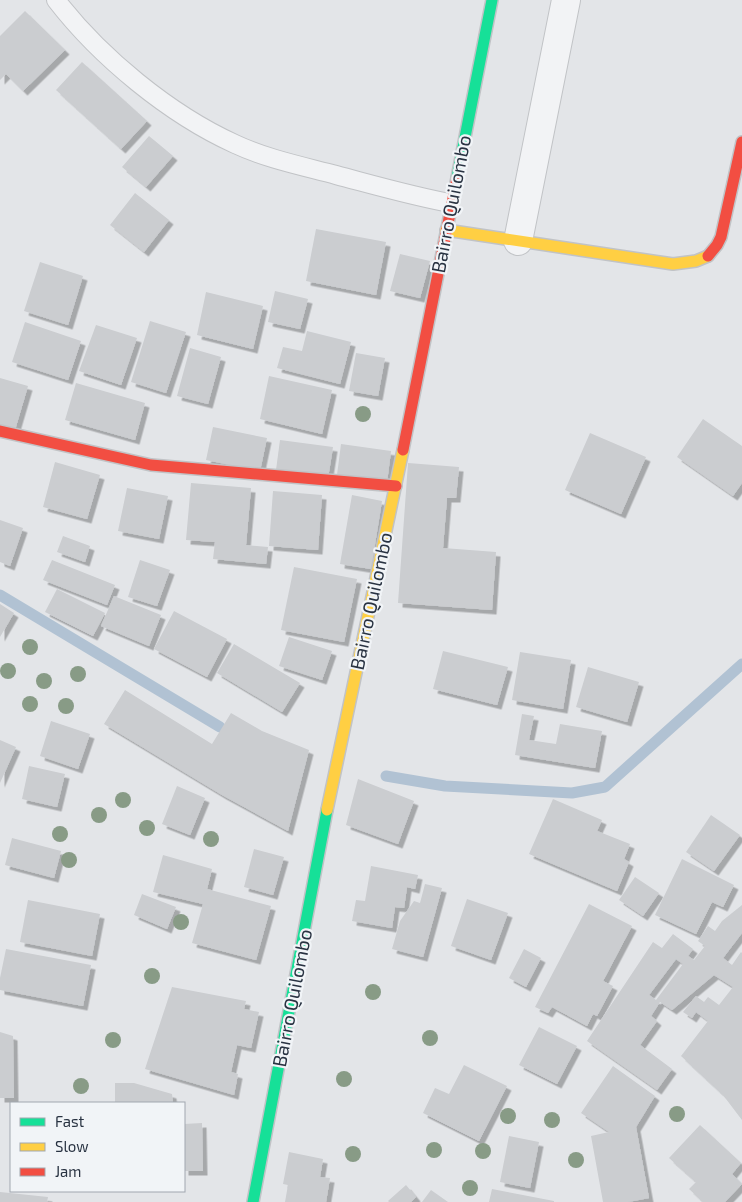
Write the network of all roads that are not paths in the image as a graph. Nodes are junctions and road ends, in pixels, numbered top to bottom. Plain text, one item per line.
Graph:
1 (56, 0) edge
2 (492, 0) edge
3 (566, 0) edge
4 (742, 142) edge
5 (450, 203) junction
6 (446, 230) junction
7 (518, 240) junction
8 (0, 431) edge
9 (396, 486) junction
10 (253, 1202) edge

1 - 5 lane
2 - 5 street, Bairro Quilombo
3 - 7 street
4 - 7 street
5 - 6 street, Bairro Quilombo
6 - 7 street
6 - 9 street, Bairro Quilombo
8 - 9 street
9 - 10 street, Bairro Quilombo

